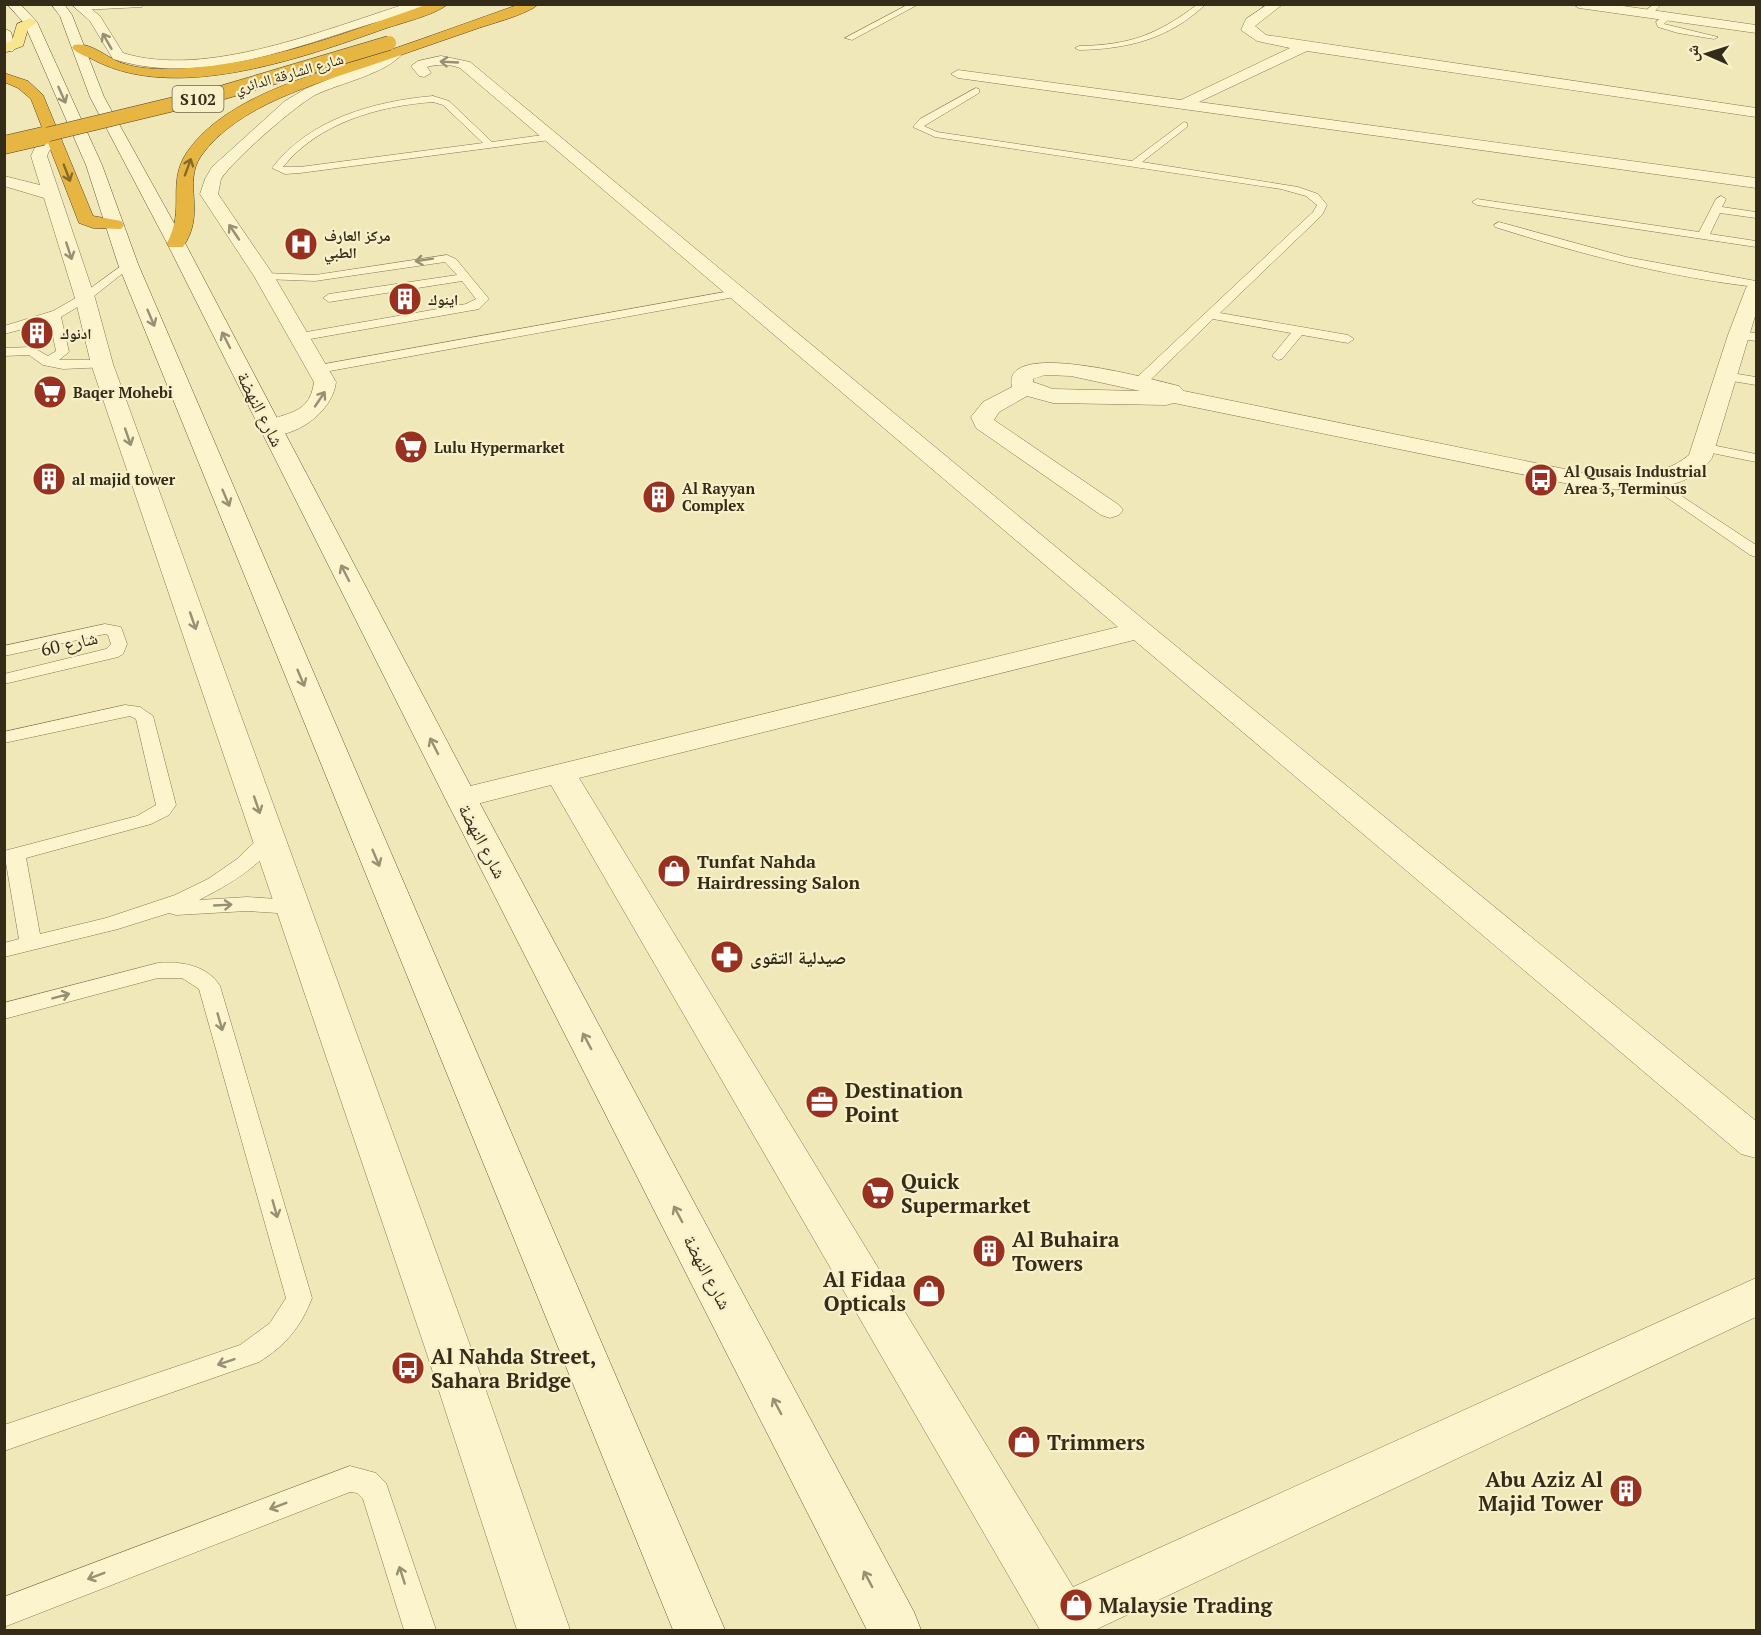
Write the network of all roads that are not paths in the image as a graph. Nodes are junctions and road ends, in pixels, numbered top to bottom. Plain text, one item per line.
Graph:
1 (13, 4) edge
2 (57, 4) edge
3 (421, 4) edge
4 (500, 4) edge
5 (533, 4) edge
6 (916, 4) edge
7 (1203, 4) edge
8 (1579, 4) edge
9 (1659, 4) edge
10 (142, 5) edge
11 (1276, 5) edge
12 (79, 6) edge
13 (446, 8) edge
14 (1258, 12) edge
15 (1647, 14) junction
16 (1668, 16) junction
17 (94, 20) junction
18 (30, 22) junction
19 (1756, 29) edge
20 (4, 32) edge
21 (1714, 37) dead end
22 (849, 38) dead end
23 (1306, 46) junction
24 (79, 48) junction
25 (393, 48) junction
26 (1079, 48) dead end
27 (6, 49) edge
28 (957, 74) dead end
29 (403, 76) dead end
30 (4, 77) edge
31 (976, 91) dead end
32 (320, 104) dead end
33 (1182, 105) junction
34 (1756, 115) edge
35 (267, 124) junction
36 (1184, 124) dead end
37 (4, 134) edge
38 (550, 137) junction
39 (55, 141) junction
40 (4, 145) edge
41 (490, 145) junction
42 (1134, 164) junction
43 (4, 181) edge
44 (1756, 183) edge
45 (51, 195) junction
46 (1477, 202) dead end
47 (1756, 215) edge
48 (115, 225) junction
49 (1499, 225) dead end
50 (1703, 236) junction
51 (176, 243) junction
52 (1756, 244) edge
53 (128, 264) junction
54 (264, 276) junction
55 (466, 277) junction
56 (315, 278) junction
57 (1756, 286) edge
58 (736, 294) junction
59 (434, 297) junction
60 (85, 298) junction
61 (394, 304) junction
62 (353, 310) junction
63 (337, 313) junction
64 (1211, 315) junction
65 (55, 317) junction
66 (4, 330) edge
67 (1299, 331) junction
68 (1747, 336) edge
69 (299, 337) junction
70 (1348, 339) dead end
71 (4, 352) edge
72 (1278, 356) dead end
73 (48, 362) junction
74 (102, 364) junction
75 (319, 369) junction
76 (1725, 376) junction
77 (1756, 381) edge
78 (1138, 384) junction
79 (1032, 391) junction
80 (1174, 396) junction
81 (272, 429) junction
82 (1702, 447) junction
83 (1756, 458) edge
84 (1548, 473) junction
85 (1651, 480) junction
86 (1110, 510) dead end
87 (1756, 552) edge
88 (1139, 630) junction
89 (4, 651) edge
90 (4, 679) edge
91 (4, 738) edge
92 (561, 775) junction
93 (461, 798) junction
94 (269, 839) junction
95 (10, 856) edge
96 (293, 907) junction
97 (164, 909) junction
98 (31, 944) junction
99 (4, 950) edge
100 (4, 1011) edge
101 (1756, 1143) edge
102 (1756, 1296) edge
103 (4, 1438) edge
104 (4, 1612) edge
105 (1066, 1625) edge
106 (420, 1630) edge
107 (544, 1630) edge
108 (699, 1630) edge
109 (895, 1630) edge

1 - 18 street
2 - 24 street, شارع النهضة
3 -> 17 street
4 - 25 highway, شارع الشارقة الدائري / S102
5 - 25 highway
6 - 22 lane
7 - 26 lane
8 - 15 street
9 - 15 lane
10 - 12 lane
10 - 17 lane
11 - 14 street
12 - 17 street
13 - 24 highway
13 - 37 highway, شارع الشارقة الدائري / S102
14 - 23 street
15 - 16 street
16 - 19 street
16 - 21 lane
18 - 27 main road
18 -> 48 street
20 - 27 street
23 - 33 street
23 - 34 street
24 - 51 street, شارع النهضة
25 - 35 street
25 - 40 highway, شارع الشارقة الدائري / S102, bridge
51 -> 25 highway
28 - 33 street
29 - 38 street
30 - 39 highway
31 - 42 lane
32 - 35 street
33 - 44 street
54 -> 35 street
36 - 42 lane
38 - 41 lane
38 - 58 street
39 - 45 street
39 -> 48 highway
41 - 41 lane
42 - 64 lane
43 - 45 street
45 -> 60 street
46 - 50 lane
47 - 50 lane
48 - 53 street
49 - 57 lane
50 - 52 lane
81 -> 51 street, شارع النهضة
53 - 60 lane
53 -> 108 street
54 - 56 lane
54 - 69 street
55 -> 56 lane
55 - 59 lane
55 - 59 lane
56 - 63 lane
57 - 68 street
58 - 75 lane
58 - 88 street
59 - 61 lane
59 - 61 lane
60 - 65 lane
60 - 74 street
61 - 62 lane
61 - 62 lane
62 - 63 lane
62 - 63 lane
63 - 69 lane
64 - 67 lane
64 - 78 lane
65 - 66 lane
65 - 73 lane
67 - 70 lane
67 - 72 lane
68 - 76 street
69 - 75 street
71 - 73 lane
73 - 74 lane
74 -> 94 street
81 -> 75 street
76 - 77 lane
76 - 82 street
78 - 79 street
78 - 80 street
79 - 80 street
79 - 86 street
80 - 84 street
93 -> 81 street, شارع النهضة
82 - 83 lane
82 - 84 street
82 - 85 street
84 - 85 street
85 - 87 lane
88 - 92 street
88 - 101 street
89 - 90 lane, شارع 60
91 - 95 lane
92 - 93 street
92 - 105 street
109 -> 93 street, شارع النهضة
94 - 96 street
94 - 97 lane
95 - 98 lane
97 -> 96 lane
96 - 107 street
97 - 98 lane
98 - 99 lane
100 -> 103 lane
102 - 105 street
106 -> 104 lane

